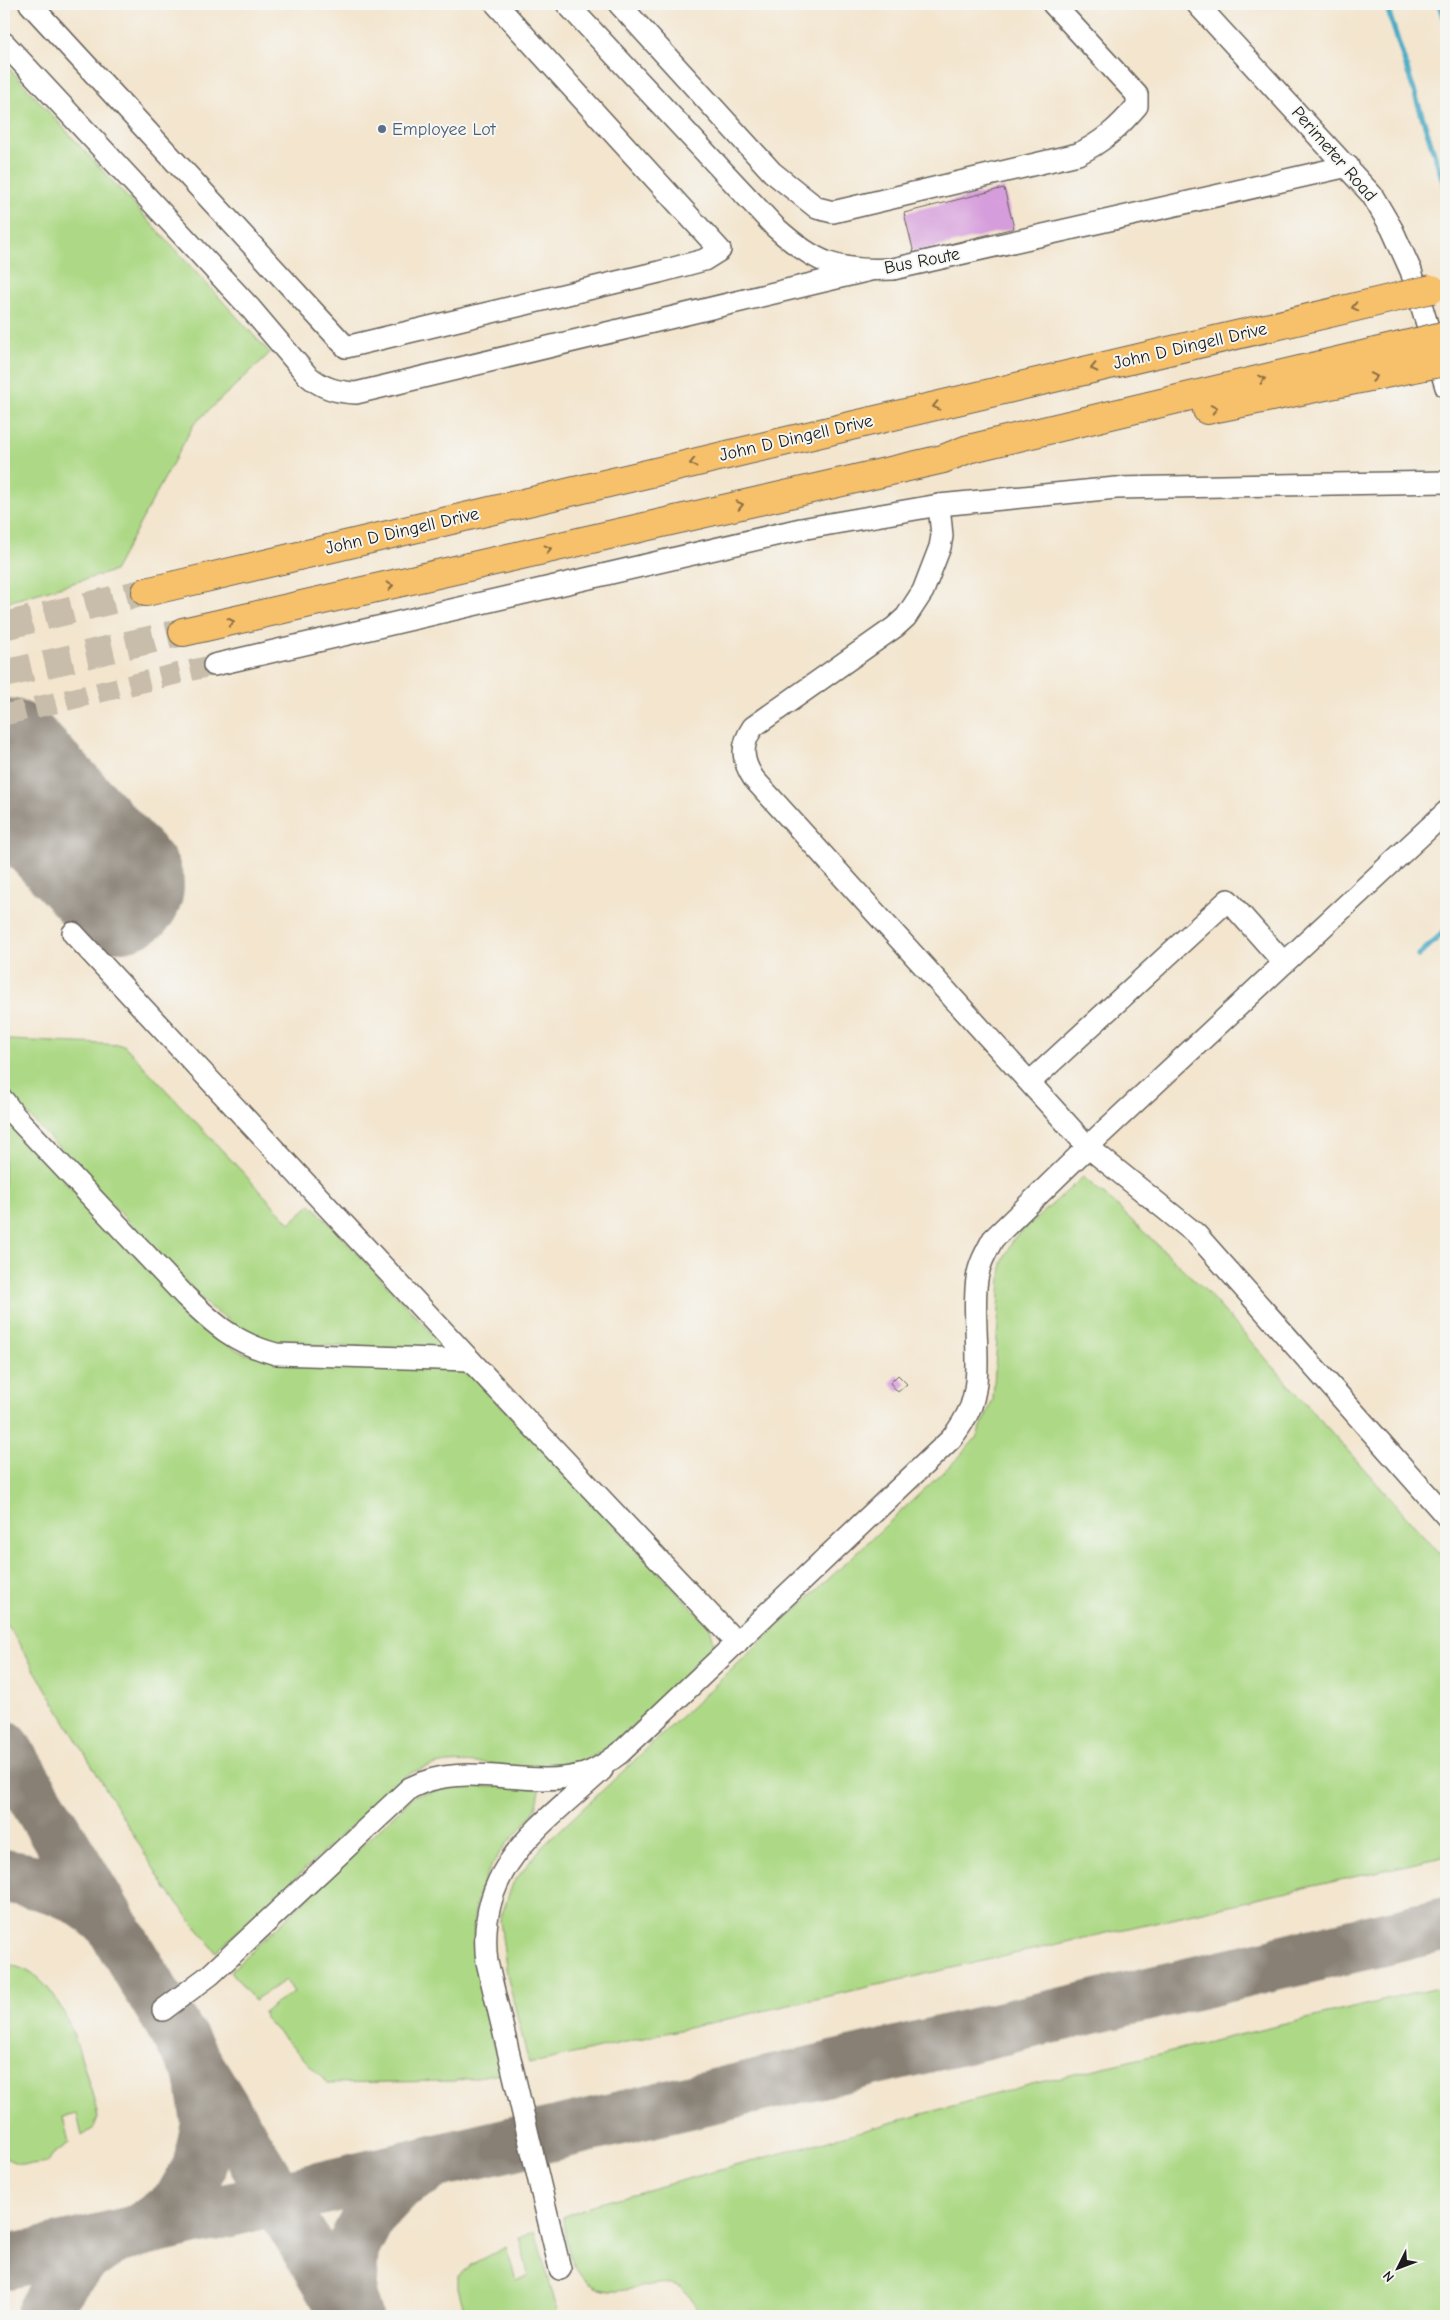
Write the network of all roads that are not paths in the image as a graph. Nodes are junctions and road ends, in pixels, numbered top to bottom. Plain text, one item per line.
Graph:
1 (30, 4) edge
2 (496, 4) edge
3 (567, 4) edge
4 (619, 4) edge
5 (1053, 4) edge
6 (1198, 4) edge
7 (4, 43) edge
8 (1348, 166) junction
9 (870, 270) junction
10 (1439, 288) edge
11 (1446, 335) edge
12 (1429, 357) edge
13 (1446, 387) edge
14 (1446, 482) edge
15 (939, 505) junction
16 (146, 592) tunnel mouth
17 (183, 632) tunnel mouth
18 (214, 665) tunnel mouth
19 (1446, 812) edge
20 (73, 933) dead end
21 (1284, 963) junction
22 (1030, 1082) junction
23 (4, 1102) edge
24 (1088, 1146) junction
25 (470, 1360) junction
26 (1446, 1516) edge
27 (737, 1643) junction
28 (620, 1752) junction
29 (163, 2010) dead end
30 (560, 2269) dead end

1 - 2 lane
3 - 9 lane, Bus Route
4 - 5 lane
6 - 8 lane, Perimeter Road
7 - 9 lane
8 - 9 lane, Bus Route
8 - 13 lane, Perimeter Road
10 -> 16 highway, John D Dingell Drive, bridge
11 - 12 highway, bridge
17 -> 12 highway
14 - 15 lane
15 - 18 lane
15 - 22 lane
19 - 21 lane
20 - 25 lane
21 - 22 lane
21 - 24 lane
22 - 24 lane
23 - 25 lane
24 - 26 lane
24 - 27 lane
25 - 27 lane
27 - 28 lane
28 - 29 lane
28 - 30 lane

